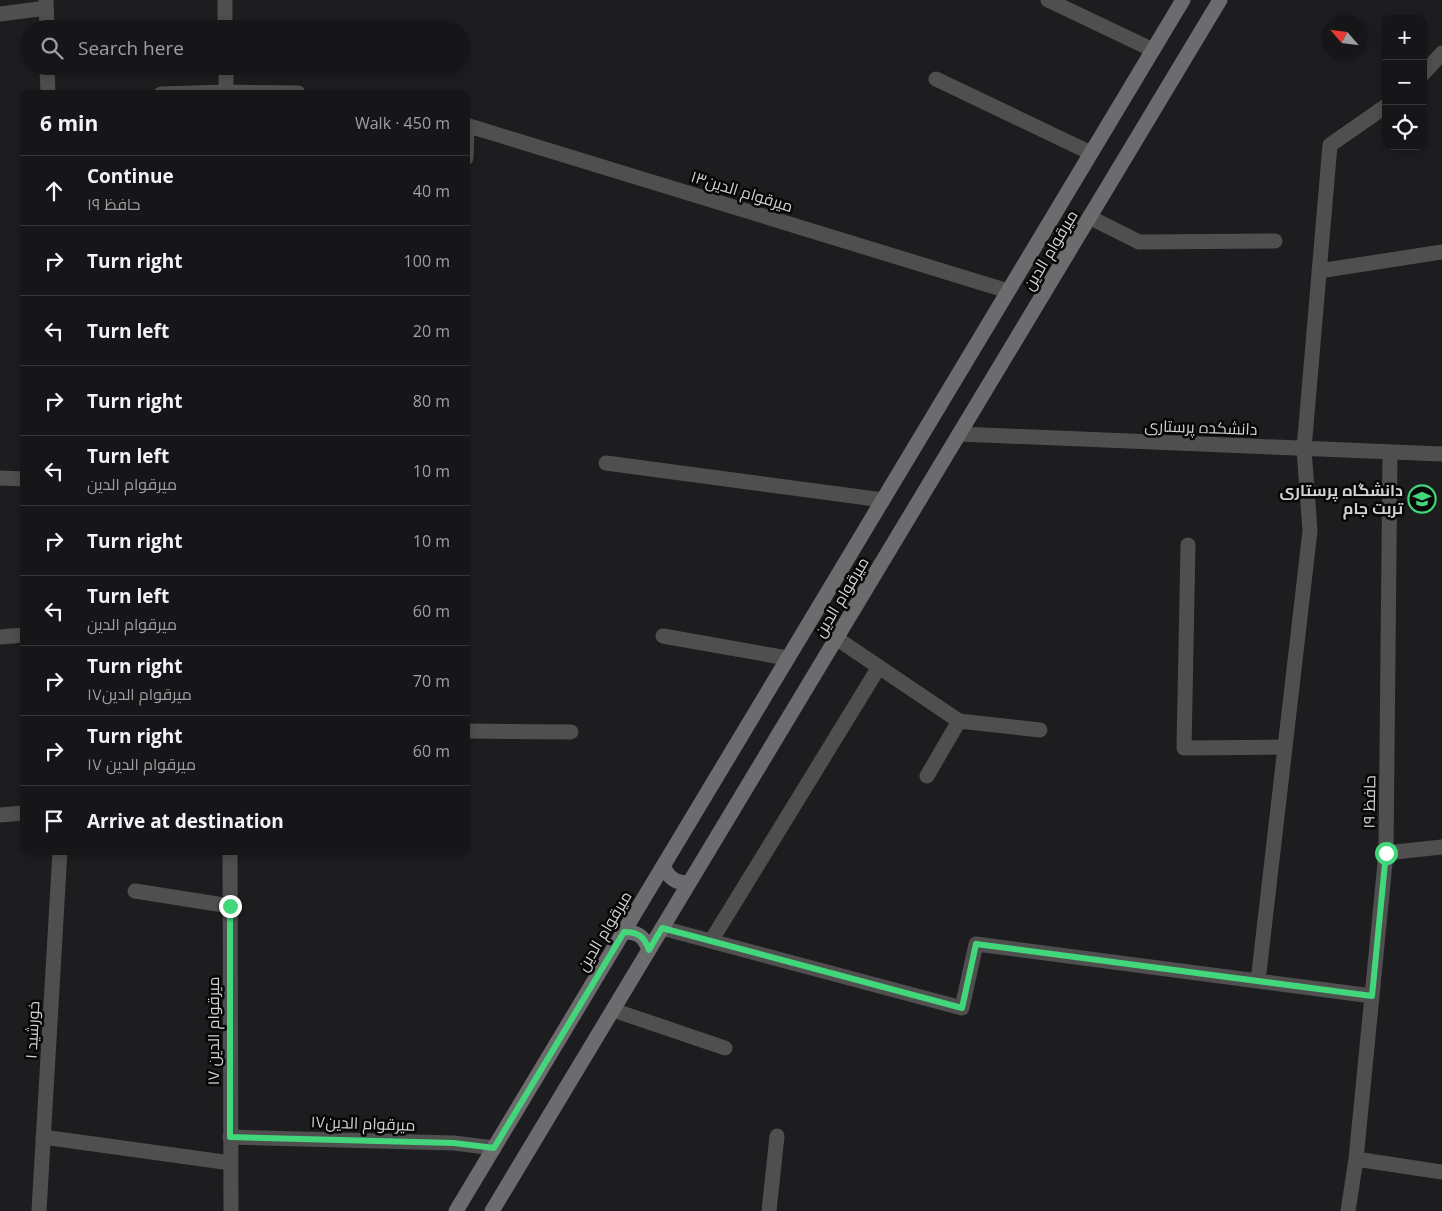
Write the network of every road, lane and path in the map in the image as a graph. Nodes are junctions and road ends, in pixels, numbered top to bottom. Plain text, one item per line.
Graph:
1 (225, 0) edge
2 (1048, 0) edge
3 (1183, 0) edge
4 (1220, 0) edge
5 (46, 4) edge
6 (0, 14) edge
7 (46, 20) edge
8 (225, 20) edge
9 (1153, 50) junction
10 (1442, 53) edge
11 (1427, 70) edge
12 (47, 75) edge
13 (226, 75) edge
14 (936, 79) dead end
15 (48, 90) edge
16 (226, 90) edge
17 (1382, 109) edge
18 (470, 126) edge
19 (1091, 153) junction
20 (1089, 217) junction
21 (1275, 241) dead end
22 (1442, 252) edge
23 (1319, 271) junction
24 (1008, 291) junction
25 (959, 434) junction
26 (1304, 449) junction
27 (1390, 452) junction
28 (1442, 454) edge
29 (606, 463) dead end
30 (0, 478) edge
31 (20, 479) edge
32 (882, 500) junction
33 (1188, 545) dead end
34 (20, 635) edge
35 (663, 636) dead end
36 (0, 637) edge
37 (836, 638) junction
38 (787, 658) junction
39 (879, 667) junction
40 (958, 721) junction
41 (1040, 730) dead end
42 (470, 731) edge
43 (570, 732) dead end
44 (1285, 747) junction
45 (927, 776) dead end
46 (20, 813) edge
47 (0, 815) edge
48 (1442, 847) edge
49 (1386, 853) junction
50 (60, 855) edge
51 (230, 855) edge
52 (663, 866) junction
53 (689, 883) junction
54 (135, 891) dead end
55 (230, 906) junction
56 (662, 928) junction
57 (624, 932) junction
58 (711, 941) junction
59 (649, 950) junction
60 (1258, 981) junction
61 (1372, 996) junction
62 (613, 1010) junction
63 (725, 1048) dead end
64 (777, 1136) dead end
65 (43, 1137) junction
66 (230, 1137) junction
67 (494, 1148) junction
68 (1356, 1159) junction
69 (231, 1163) junction
70 (1442, 1172) edge
71 (496, 1210) edge
72 (39, 1211) edge
73 (231, 1211) edge
74 (456, 1211) edge
75 (769, 1211) edge
76 (1348, 1211) edge

1 - 8 street
2 - 9 street
3 - 9 main road, میرقوام الدین
4 - 20 main road, میرقوام الدین
5 - 6 street
5 - 7 street
9 - 19 main road, میرقوام الدین
10 - 11 street
12 - 15 street
13 - 16 street
14 - 19 street
17 - 23 street
18 - 24 street, میرقوام الدین۱۳
19 - 24 main road, میرقوام الدین
20 - 21 street
20 - 25 main road, میرقوام الدین
22 - 23 street
23 - 26 street
24 - 32 main road, میرقوام الدین
25 - 26 street, دانشکده پرستاری
25 - 37 main road, میرقوام الدین
26 - 27 street, دانشکده پرستاری
26 - 44 street
27 - 28 street, دانشکده پرستاری
27 - 49 street, حافظ ۱۹
29 - 32 street
30 - 31 street
32 - 38 main road, میرقوام الدین
33 - 44 street
34 - 36 street
35 - 38 street
37 - 39 street
37 - 53 main road, میرقوام الدین
38 - 52 main road, میرقوام الدین
39 - 40 street
39 - 58 street
40 - 41 street
40 - 45 street
42 - 43 street
44 - 60 street
46 - 47 street
48 - 49 street
49 - 61 street, حافظ ۱۹
50 - 65 street, خورشید ۱
51 - 55 street, میرقوام الدین ۱۷
52 - 53 main road
52 - 57 main road, میرقوام الدین
53 - 56 main road, میرقوام الدین
54 - 55 street
55 - 66 street, میرقوام الدین ۱۷
56 - 58 street
56 - 59 main road, میرقوام الدین
57 - 59 main road
57 - 67 main road, میرقوام الدین
58 - 60 street
59 - 62 main road, میرقوام الدین
60 - 61 street
61 - 68 street, حافظ ۱۹
62 - 63 street
62 - 71 main road, میرقوام الدین
64 - 75 street
65 - 69 street
65 - 72 street, خورشید ۱
66 - 67 street, میرقوام الدین۱۷
66 - 69 street, میرقوام الدین ۱۷
67 - 74 main road, میرقوام الدین
68 - 70 street
68 - 76 street, حافظ ۱۹
69 - 73 street, میرقوام الدین ۱۷

